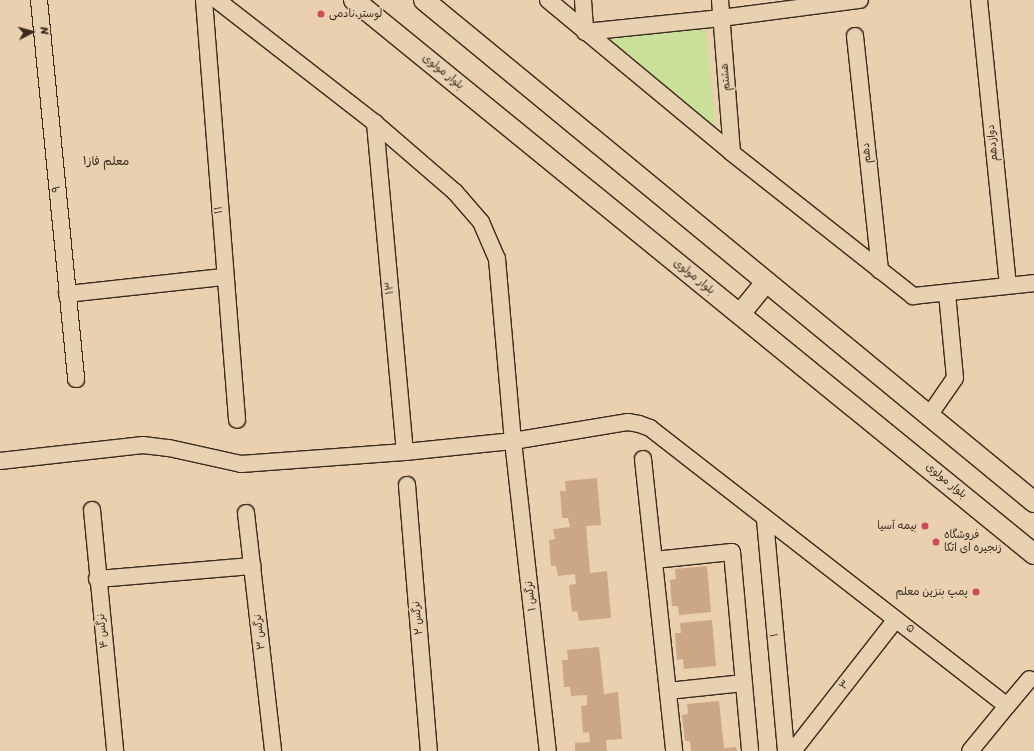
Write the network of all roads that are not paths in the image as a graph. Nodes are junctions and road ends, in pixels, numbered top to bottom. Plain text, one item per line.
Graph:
1 (39, 0) edge
2 (204, 0) edge
3 (217, 0) edge
4 (354, 0) edge
5 (424, 0) edge
6 (548, 0) edge
7 (583, 0) edge
8 (720, 0) edge
9 (860, 0) edge
10 (979, 0) edge
11 (721, 18) junction
12 (585, 32) junction
13 (855, 36) dead end
14 (375, 123) junction
15 (732, 153) junction
16 (880, 271) junction
17 (224, 277) junction
18 (766, 282) junction
19 (1034, 283) edge
20 (1008, 285) junction
21 (947, 293) junction
22 (67, 294) junction
23 (740, 314) junction
24 (76, 379) dead end
25 (928, 417) junction
26 (237, 420) dead end
27 (513, 441) junction
28 (405, 452) junction
29 (643, 459) dead end
30 (0, 461) edge
31 (407, 485) dead end
32 (1034, 502) edge
33 (92, 510) dead end
34 (246, 514) dead end
35 (765, 520) junction
36 (1034, 554) edge
37 (654, 560) junction
38 (252, 566) junction
39 (97, 579) junction
40 (896, 619) junction
41 (1030, 678) dead end
42 (744, 683) junction
43 (668, 691) junction
44 (1007, 706) junction
45 (115, 751) edge
46 (273, 751) edge
47 (429, 751) edge
48 (548, 751) edge
49 (674, 751) edge
50 (750, 751) edge
51 (786, 751) edge
52 (793, 751) edge
53 (970, 751) edge

1 - 22 street, ۹
2 - 17 street, ۱۱
3 - 14 street, نرگس ۱
4 - 23 street, بلوار مولوی
5 - 18 street
6 - 12 street
7 - 12 street
8 - 11 street, هشتم
9 - 11 street
10 - 20 street, دوازدهم
11 - 12 street
11 - 15 street, هشتم
12 - 15 street
13 - 16 street, دهم
14 - 27 street, نرگس ۱
14 - 28 street, ۱۳
15 - 16 street
16 - 21 street
17 - 22 street
17 - 26 street, ۱۱
18 - 23 street
18 - 25 street
19 - 20 street
20 - 21 street
21 - 25 street
22 - 24 street, ۹
23 - 36 street, بلوار مولوی
25 - 32 street
27 - 28 street, ۵
27 - 35 street, ۵
27 - 48 street, نرگس ۱
28 - 30 street, ۵
29 - 37 street
31 - 47 street, نرگس ۲
33 - 39 street, نرگس ۴
34 - 38 street, نرگس ۳
35 - 40 street, ۵
35 - 51 street, ۱
37 - 42 street
37 - 43 street
38 - 39 street
38 - 46 street, نرگس ۳
39 - 45 street, نرگس ۴
40 - 44 street, ۵
40 - 52 street, ۳
41 - 44 street
42 - 43 street
42 - 50 street
43 - 49 street
44 - 53 street

